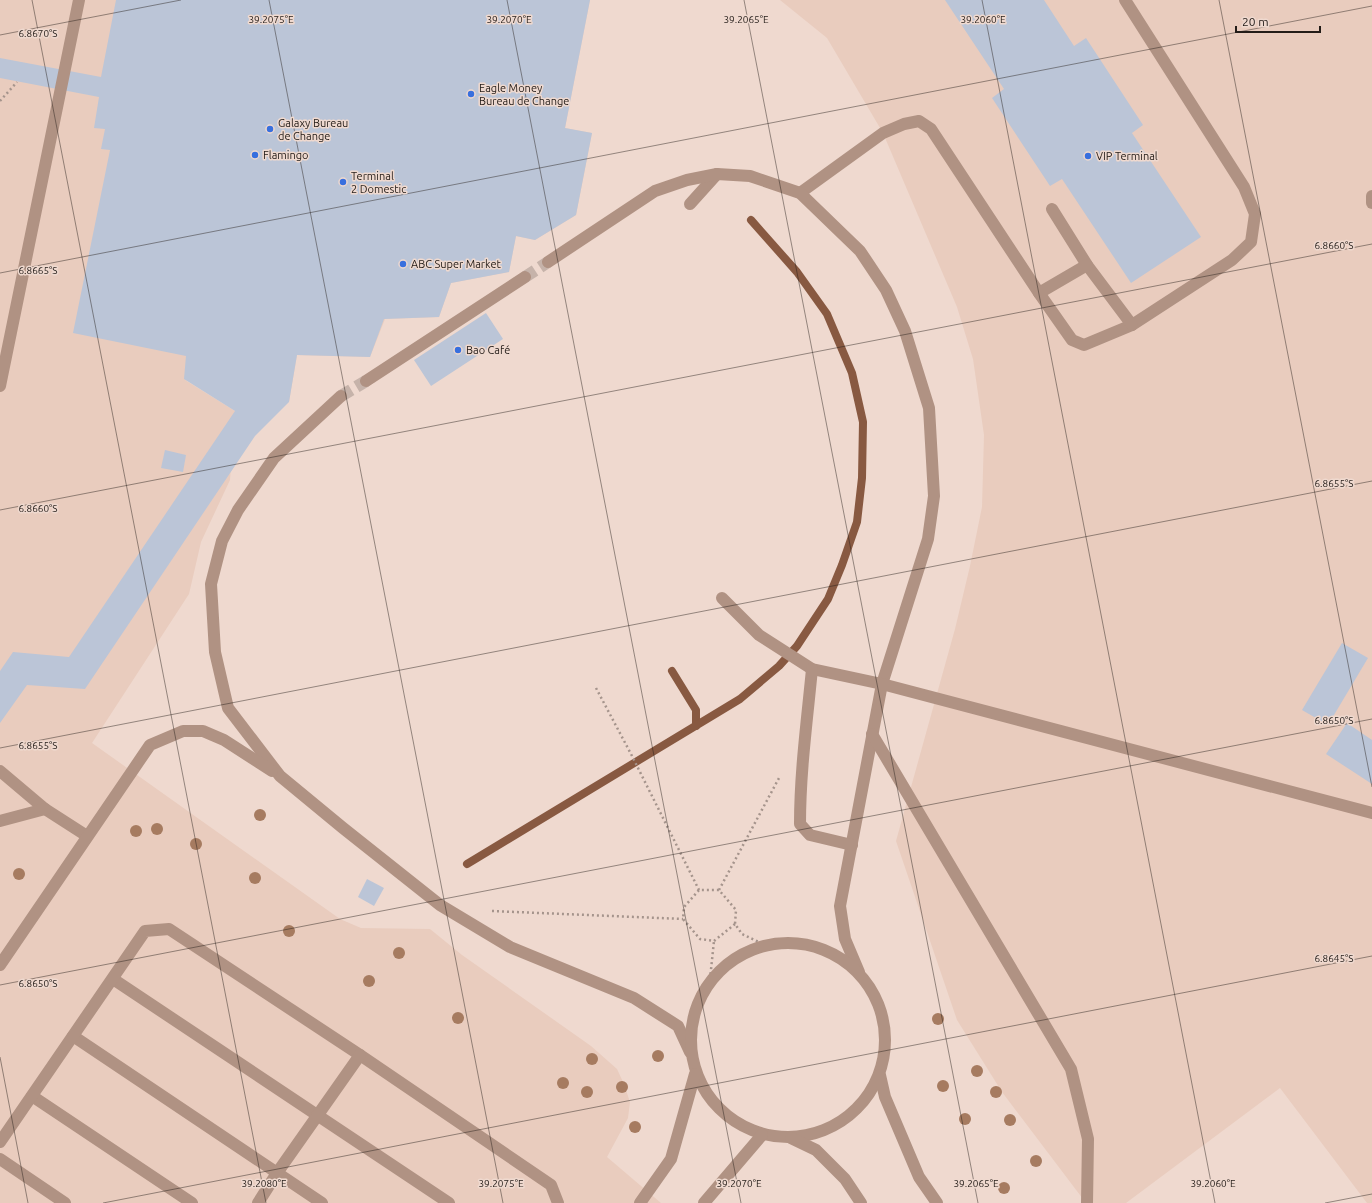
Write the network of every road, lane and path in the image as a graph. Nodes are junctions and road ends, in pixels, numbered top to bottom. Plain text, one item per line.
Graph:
1 (79, 0) edge
2 (1125, 0) edge
3 (17, 82) dead end
4 (0, 101) edge
5 (717, 174) junction
6 (800, 193) junction
7 (1372, 196) edge
8 (1372, 203) edge
9 (690, 204) dead end
10 (1052, 209) dead end
11 (548, 262) tunnel mouth
12 (1087, 265) junction
13 (525, 277) tunnel mouth
14 (1039, 293) junction
15 (1132, 324) junction
16 (366, 381) tunnel mouth
17 (0, 386) edge
18 (341, 396) tunnel mouth
19 (722, 598) dead end
20 (812, 669) junction
21 (882, 684) junction
22 (596, 688) dead end
23 (872, 734) junction
24 (0, 772) edge
25 (783, 772) dead end
26 (280, 776) junction
27 (45, 808) junction
28 (1372, 813) edge
29 (0, 821) edge
30 (87, 836) junction
31 (852, 845) junction
32 (699, 890) junction
33 (719, 890) junction
34 (488, 910) dead end
35 (683, 919) junction
36 (735, 924) junction
37 (714, 941) junction
38 (765, 945) junction
39 (0, 965) edge
40 (859, 972) junction
41 (112, 979) junction
42 (710, 980) junction
43 (73, 1036) junction
44 (690, 1052) junction
45 (360, 1055) junction
46 (695, 1074) junction
47 (880, 1075) junction
48 (32, 1096) junction
49 (319, 1115) junction
50 (762, 1135) junction
51 (791, 1138) junction
52 (0, 1142) edge
53 (0, 1159) edge
54 (278, 1173) junction
55 (66, 1203) edge
56 (192, 1203) edge
57 (258, 1203) edge
58 (322, 1203) edge
59 (449, 1203) edge
60 (558, 1203) edge
61 (640, 1203) edge
62 (704, 1203) edge
63 (861, 1203) edge
64 (937, 1203) edge
65 (1087, 1203) edge

1 - 17 street
2 - 15 street
3 - 4 path
5 - 6 street
5 - 9 street
5 - 11 street
6 - 14 street
6 - 21 street
7 - 8 street
10 - 12 street
12 - 14 street
12 - 15 street
13 - 16 street
14 - 15 street
18 - 26 street
19 - 20 street
20 - 21 street
20 - 31 street
21 - 23 street
21 - 28 street
22 - 32 path
23 - 31 street
23 - 65 street
24 - 27 street
25 - 33 path
26 - 30 street
26 - 44 street
27 - 29 street
27 - 30 street
30 - 39 street
31 - 40 street
32 - 33 path
32 - 35 path
33 - 36 path
34 - 35 path
35 - 37 path
36 - 37 path
36 - 38 path
37 - 42 path
38 - 40 street
38 - 42 street
40 - 47 street
41 - 43 street
41 - 45 street
41 - 49 street
42 - 44 street
43 - 48 street
43 - 54 street
44 - 46 street
45 - 49 street
45 - 60 street
46 - 50 street
46 - 61 street
47 - 51 street
47 - 64 street
48 - 52 street
48 - 56 street
49 - 54 street
49 - 59 street
50 - 51 street
50 - 62 street
51 - 63 street
53 - 55 street
54 - 57 street
54 - 58 street

